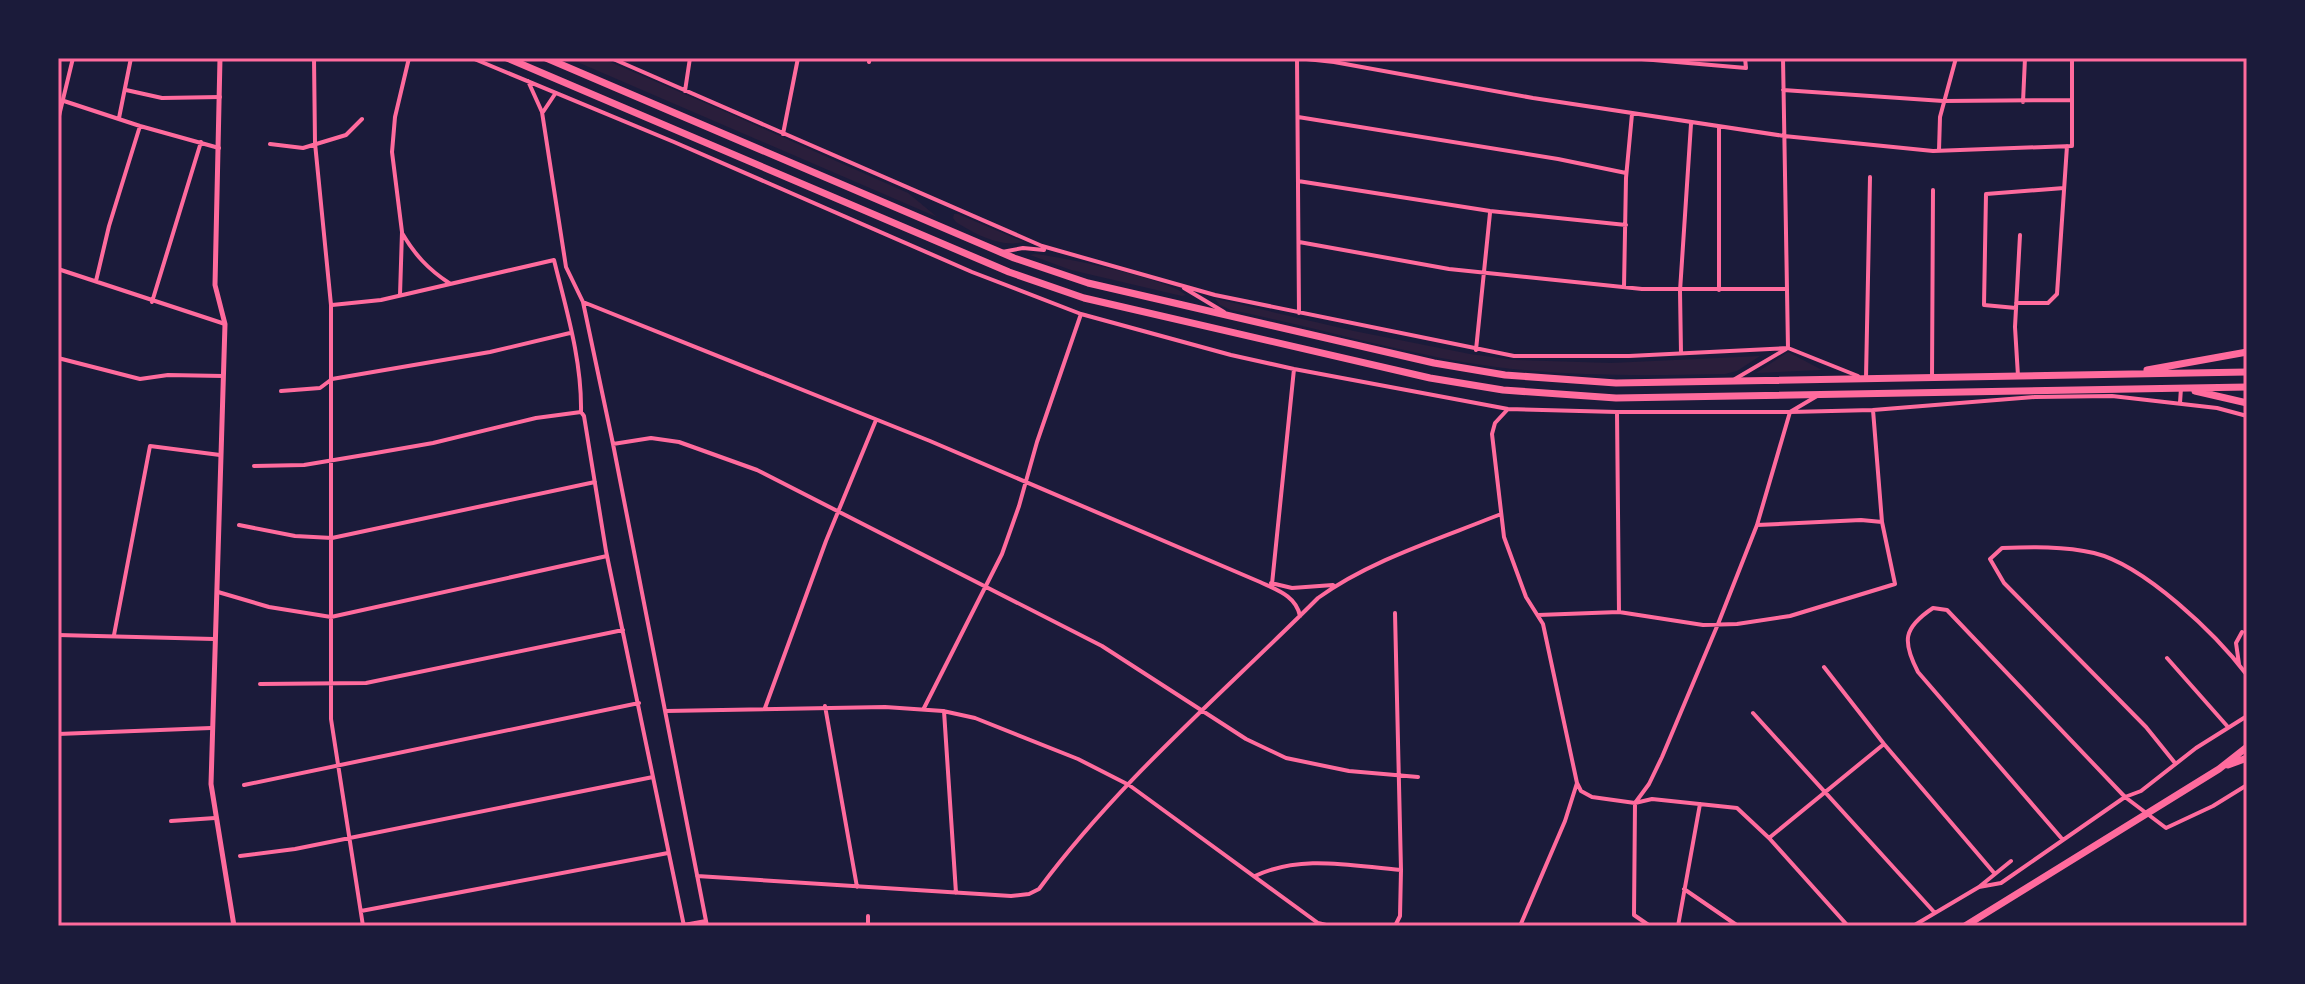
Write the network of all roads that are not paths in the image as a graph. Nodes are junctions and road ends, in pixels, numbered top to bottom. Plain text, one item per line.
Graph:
1 (73, 58) edge
2 (131, 58) edge
3 (220, 58) edge
4 (314, 58) edge
5 (409, 58) edge
6 (472, 58) edge
7 (507, 58) edge
8 (546, 58) edge
9 (611, 58) edge
10 (690, 58) edge
11 (798, 58) edge
12 (1297, 58) edge
13 (1630, 58) edge
14 (1745, 58) edge
15 (1783, 58) edge
16 (1956, 58) edge
17 (2025, 58) edge
18 (2072, 58) edge
19 (528, 81) junction
20 (126, 90) junction
21 (1783, 90) junction
22 (685, 91) junction
23 (555, 94) junction
24 (220, 97) junction
25 (2072, 100) junction
26 (64, 101) junction
27 (1943, 101) junction
28 (2023, 102) junction
29 (542, 112) junction
30 (1632, 114) junction
31 (1298, 117) junction
32 (119, 118) junction
33 (362, 119) dead end
34 (58, 120) edge
35 (1691, 123) junction
36 (140, 126) junction
37 (1719, 127) junction
38 (783, 134) junction
39 (1784, 136) junction
40 (201, 142) junction
41 (315, 143) junction
42 (270, 144) dead end
43 (2069, 146) junction
44 (220, 148) junction
45 (1939, 150) junction
46 (1626, 173) junction
47 (1870, 177) dead end
48 (1298, 181) junction
49 (2064, 188) junction
50 (1933, 190) dead end
51 (1490, 211) junction
52 (1626, 225) junction
53 (402, 232) junction
54 (2020, 235) dead end
55 (1299, 242) junction
56 (1055, 251) junction
57 (1001, 252) junction
58 (58, 269) edge
59 (1484, 273) junction
60 (96, 281) junction
61 (449, 283) junction
62 (1176, 284) junction
63 (1624, 287) junction
64 (1787, 289) junction
65 (1719, 290) junction
66 (1680, 291) junction
67 (400, 295) junction
68 (152, 302) junction
69 (583, 302) junction
70 (331, 305) junction
71 (2016, 306) junction
72 (1299, 313) junction
73 (1081, 314) junction
74 (1237, 318) junction
75 (225, 324) junction
76 (570, 333) junction
77 (1788, 348) junction
78 (1476, 350) junction
79 (2247, 352) edge
80 (1681, 353) junction
81 (58, 358) edge
82 (1294, 369) junction
83 (2247, 372) edge
84 (2122, 374) junction
85 (223, 376) junction
86 (2018, 376) junction
87 (1932, 378) junction
88 (332, 379) junction
89 (1866, 379) junction
90 (1730, 381) junction
91 (2247, 387) edge
92 (2181, 388) junction
93 (281, 391) dead end
94 (1819, 395) junction
95 (2180, 403) junction
96 (2247, 403) edge
97 (1508, 409) junction
98 (1873, 410) junction
99 (581, 412) junction
100 (1617, 412) junction
101 (1790, 412) junction
102 (2247, 416) edge
103 (876, 420) junction
104 (613, 444) junction
105 (220, 455) junction
106 (332, 458) junction
107 (254, 466) dead end
108 (595, 482) junction
109 (1025, 482) junction
110 (839, 510) junction
111 (1501, 514) junction
112 (1882, 522) junction
113 (239, 525) dead end
114 (1757, 525) junction
115 (332, 538) junction
116 (607, 556) junction
117 (1260, 582) junction
118 (1272, 584) junction
119 (1336, 585) junction
120 (987, 586) junction
121 (215, 591) junction
122 (1619, 612) junction
123 (1395, 613) dead end
124 (1538, 615) junction
125 (1300, 616) junction
126 (331, 617) junction
127 (1718, 624) junction
128 (623, 630) junction
129 (2242, 632) dead end
130 (58, 635) edge
131 (114, 635) junction
132 (214, 639) junction
133 (2167, 658) dead end
134 (2239, 665) junction
135 (1824, 667) dead end
136 (2247, 675) edge
137 (331, 682) junction
138 (260, 684) dead end
139 (639, 703) junction
140 (825, 706) junction
141 (765, 708) junction
142 (924, 708) junction
143 (1200, 710) junction
144 (666, 711) junction
145 (943, 711) junction
146 (1753, 713) dead end
147 (2247, 716) edge
148 (2228, 727) junction
149 (211, 728) junction
150 (58, 734) edge
151 (1884, 744) junction
152 (2247, 747) edge
153 (2247, 758) edge
154 (2175, 763) junction
155 (336, 766) junction
156 (2219, 769) junction
157 (1398, 775) junction
158 (653, 777) junction
159 (1418, 777) dead end
160 (1577, 783) junction
161 (244, 785) dead end
162 (1129, 785) junction
163 (2247, 785) edge
164 (1827, 793) junction
165 (2125, 797) junction
166 (1635, 803) junction
167 (1700, 804) junction
168 (2148, 812) junction
169 (215, 818) junction
170 (171, 821) dead end
171 (348, 838) junction
172 (1769, 838) junction
173 (2063, 840) junction
174 (668, 853) junction
175 (240, 856) dead end
176 (2011, 861) dead end
177 (1401, 870) junction
178 (1995, 874) junction
179 (697, 876) junction
180 (1255, 876) junction
181 (857, 887) junction
182 (1979, 887) junction
183 (1684, 889) junction
184 (956, 893) junction
185 (361, 911) junction
186 (1935, 913) junction
187 (868, 916) dead end
188 (706, 924) edge
189 (234, 926) edge
190 (363, 926) edge
191 (683, 926) edge
192 (716, 926) edge
193 (724, 926) edge
194 (868, 926) edge
195 (1330, 926) edge
196 (1395, 926) edge
197 (1520, 926) edge
198 (1650, 926) edge
199 (1678, 926) edge
200 (1738, 926) edge
201 (1848, 926) edge
202 (1913, 926) edge
203 (1965, 926) edge

1 - 26 street
2 - 20 street
3 - 24 street
4 - 41 street
5 - 53 street
6 - 19 street
7 - 94 main road
8 - 57 main road
9 - 22 street
10 - 22 street
11 - 38 street
12 - 30 street
12 - 31 street
13 - 14 street
15 - 21 street
16 - 27 street
17 - 28 street
18 - 25 street
19 - 23 street
19 - 29 street
20 - 24 street
20 - 32 street
21 - 27 street
21 - 39 street
22 - 38 street
23 - 29 street
23 - 73 street
24 - 44 street
25 - 28 street
25 - 43 street
26 - 32 street
26 - 34 street
27 - 28 street
27 - 45 street
29 - 69 street
30 - 35 street
30 - 46 street
31 - 46 street
31 - 48 street
32 - 36 street
33 - 41 street
35 - 37 street
35 - 66 street
36 - 40 street
36 - 60 street
37 - 39 street
37 - 65 street
38 - 56 street
39 - 45 street
39 - 64 street
40 - 44 street
40 - 68 street
41 - 42 street
41 - 70 street
43 - 45 street
43 - 49 street
44 - 75 street
46 - 52 street
47 - 89 street
48 - 51 street
48 - 55 street
49 - 71 street
49 - 71 street
50 - 87 street
51 - 52 street
51 - 59 street
52 - 63 street
53 - 61 street
53 - 67 street
54 - 71 street
55 - 59 street
55 - 72 street
56 - 57 street
56 - 62 street
57 - 74 main road
58 - 60 street
59 - 63 street
59 - 78 street
60 - 68 street
61 - 67 street
61 - 76 street
62 - 72 street
62 - 74 street
63 - 66 street
64 - 65 street
64 - 77 street
65 - 66 street
66 - 80 street
67 - 70 street
68 - 75 street
69 - 103 street
69 - 104 street
70 - 88 street
71 - 86 street
72 - 78 street
73 - 82 street
73 - 109 street
74 - 90 main road
75 - 85 street
76 - 88 street
76 - 99 street
77 - 80 street
77 - 89 street
77 - 90 street
78 - 80 street
79 - 84 main road
81 - 85 street
82 - 97 street
82 - 118 street
83 - 84 main road
84 - 86 main road
85 - 105 street
86 - 87 main road
87 - 89 main road
88 - 93 street
88 - 106 street
89 - 90 main road
91 - 92 main road
92 - 94 main road
92 - 95 street
92 - 96 main road
94 - 101 street
95 - 98 street
95 - 102 street
97 - 100 street
97 - 111 street
98 - 101 street
98 - 112 street
99 - 106 street
99 - 108 street
100 - 101 street
100 - 122 street
101 - 114 street
103 - 109 street
103 - 110 street
104 - 110 street
104 - 144 street
105 - 121 street
105 - 131 street
106 - 107 street
106 - 115 street
108 - 115 street
108 - 116 street
109 - 117 street
109 - 120 street
110 - 120 street
110 - 141 street
111 - 119 street
111 - 124 street
112 - 114 street
112 - 127 street
113 - 115 street
114 - 127 street
115 - 126 street
116 - 126 street
116 - 128 street
117 - 118 street
117 - 125 street
118 - 119 street
119 - 125 street
120 - 142 street
120 - 143 street
121 - 126 street
121 - 132 street
122 - 124 street
122 - 127 street
123 - 157 street
124 - 160 street
125 - 143 street
126 - 137 street
127 - 166 street
128 - 137 street
128 - 139 street
129 - 134 street
130 - 131 street
131 - 132 street
132 - 149 street
133 - 148 street
134 - 136 street
134 - 154 street
135 - 151 street
137 - 138 street
137 - 155 street
139 - 155 street
139 - 158 street
140 - 141 street
140 - 142 street
140 - 181 street
141 - 144 street
142 - 145 street
143 - 157 street
143 - 162 street
144 - 179 street
145 - 162 street
145 - 184 street
146 - 164 street
147 - 148 street
148 - 154 street
149 - 150 street
149 - 169 street
151 - 164 street
151 - 178 street
152 - 156 main road
153 - 156 main road
154 - 165 street
155 - 161 street
155 - 171 street
156 - 168 main road
157 - 159 street
157 - 177 street
158 - 171 street
158 - 174 street
160 - 166 street
160 - 197 street
162 - 180 street
162 - 184 street
163 - 168 street
164 - 172 street
164 - 186 street
165 - 168 street
165 - 173 street
165 - 173 street
166 - 167 street
166 - 198 street
167 - 172 street
167 - 183 street
168 - 203 main road
169 - 170 street
169 - 189 street
171 - 175 street
171 - 185 street
172 - 201 street
173 - 182 street
174 - 185 street
174 - 191 street
176 - 178 street
177 - 180 street
177 - 196 street
178 - 182 street
179 - 181 street
179 - 188 street
180 - 195 street
181 - 184 street
182 - 186 street
183 - 199 street
183 - 200 street
185 - 190 street
186 - 202 street
187 - 194 street
188 - 191 street
192 - 193 street

